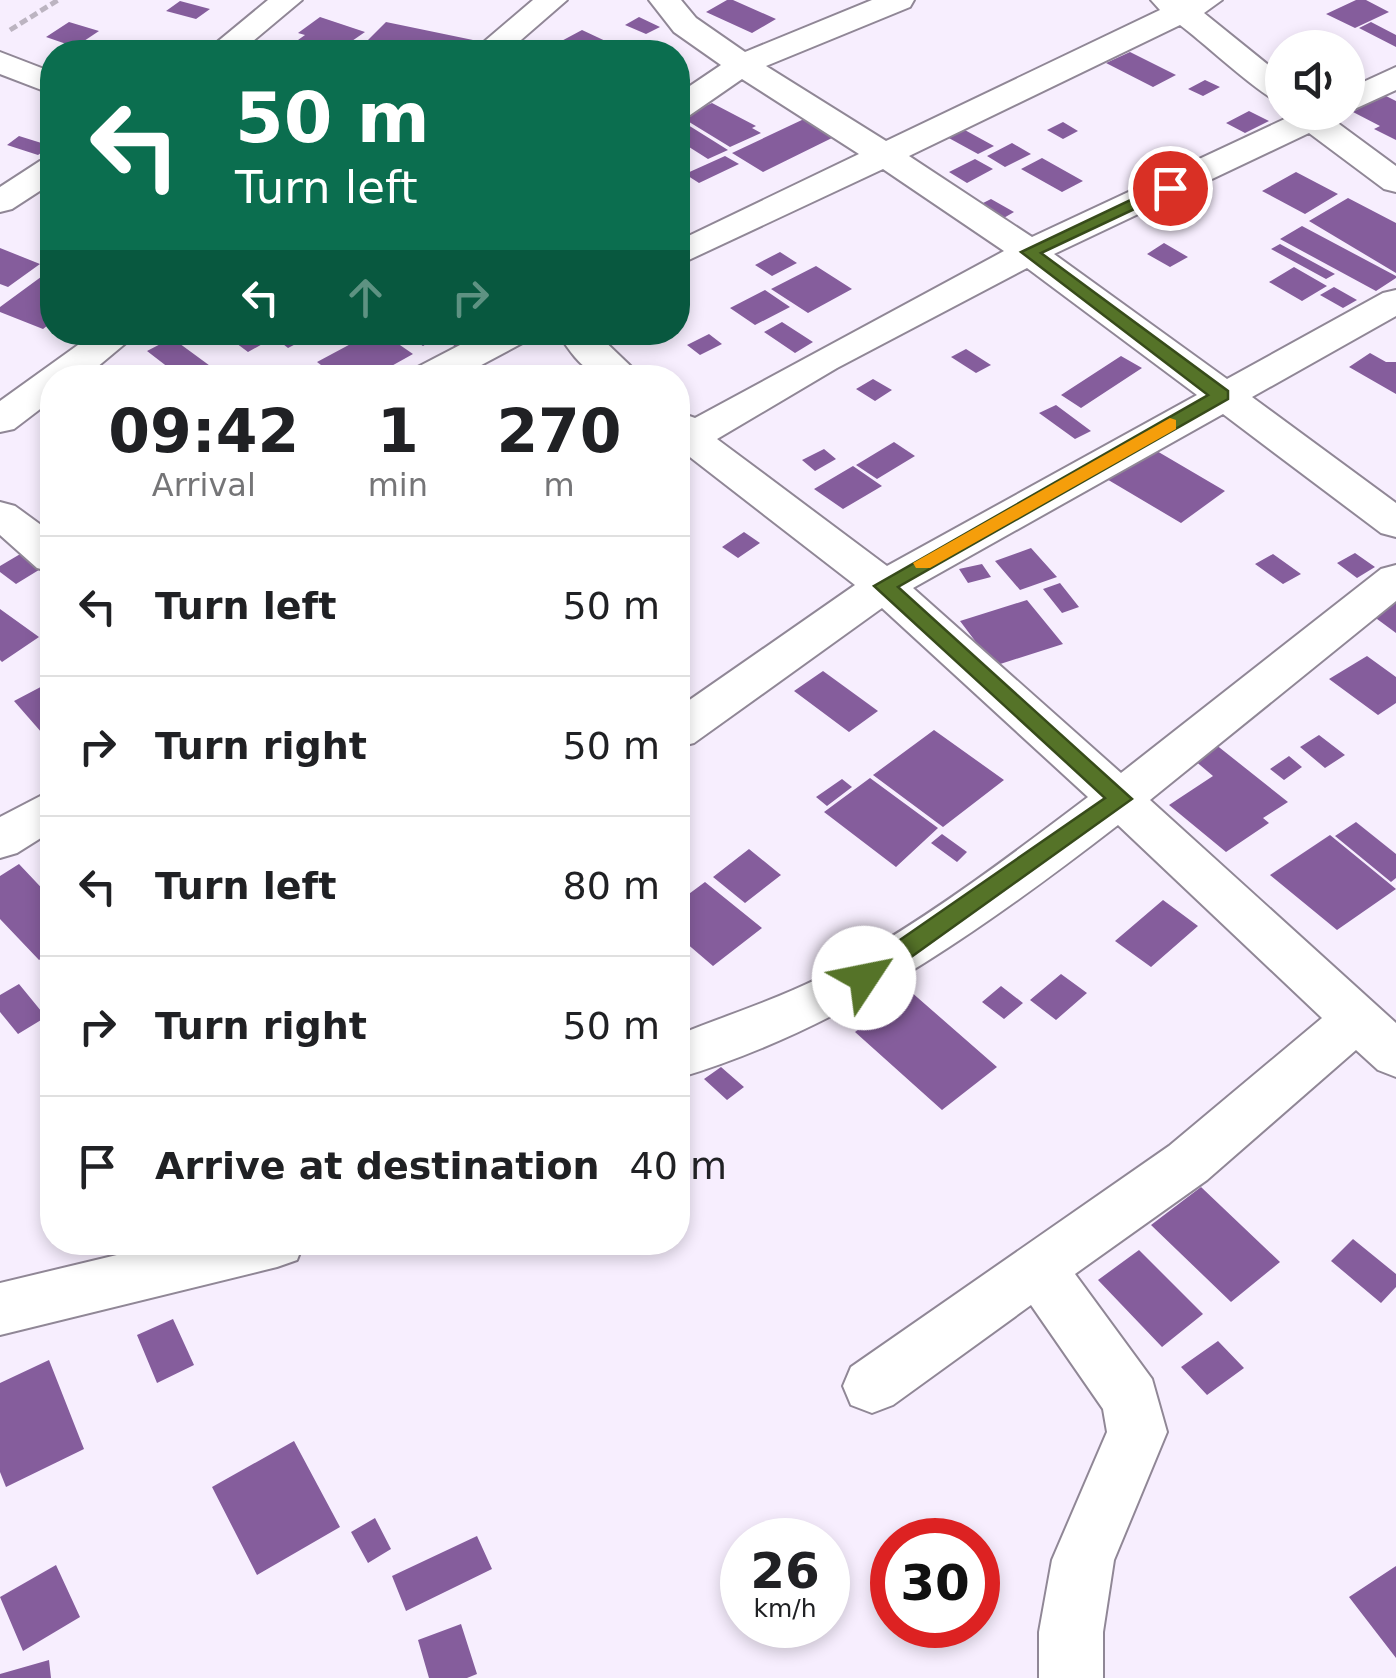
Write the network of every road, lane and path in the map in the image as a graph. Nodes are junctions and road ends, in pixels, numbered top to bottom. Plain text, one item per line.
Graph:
1 (58, 0) edge
2 (287, 0) edge
3 (552, 0) edge
4 (664, 0) edge
5 (899, 0) edge
6 (1185, 4) edge
7 (0, 36) edge
8 (236, 40) edge
9 (503, 40) edge
10 (0, 62) edge
11 (742, 65) junction
12 (1265, 78) edge
13 (1396, 78) edge
14 (40, 79) edge
15 (1365, 94) edge
16 (690, 100) edge
17 (1282, 130) edge
18 (1332, 130) edge
19 (883, 154) junction
20 (40, 176) edge
21 (1396, 182) edge
22 (0, 202) edge
23 (690, 248) edge
24 (1029, 252) junction
25 (1396, 301) edge
26 (103, 345) edge
27 (491, 345) edge
28 (585, 345) edge
29 (77, 365) edge
30 (451, 365) edge
31 (608, 365) edge
32 (40, 391) edge
33 (1221, 395) junction
34 (0, 420) edge
35 (690, 430) edge
36 (690, 440) edge
37 (1396, 523) edge
38 (1396, 579) edge
39 (884, 586) junction
40 (690, 722) edge
41 (1120, 799) junction
42 (40, 815) edge
43 (0, 840) edge
44 (1356, 1020) junction
45 (690, 1052) edge
46 (1396, 1056) edge
47 (223, 1255) edge
48 (1038, 1268) junction
49 (0, 1309) edge
50 (872, 1386) dead end
51 (1071, 1678) edge

1 - 7 path
2 - 8 street
3 - 9 street
4 - 11 street
5 - 11 street
6 - 12 street
6 - 19 street
10 - 14 street
11 - 16 street
11 - 19 street
13 - 15 street
17 - 24 street
18 - 21 street
19 - 23 street
19 - 24 street
20 - 22 street
24 - 33 street
24 - 35 street
25 - 33 street
26 - 29 street
27 - 30 street
28 - 31 street
32 - 34 street
33 - 37 street
33 - 39 street
36 - 39 street
38 - 41 street
39 - 40 street
39 - 41 street
41 - 44 street
41 - 45 street
42 - 43 street
44 - 46 street
44 - 48 street
47 - 49 street
48 - 50 street
48 - 51 street

